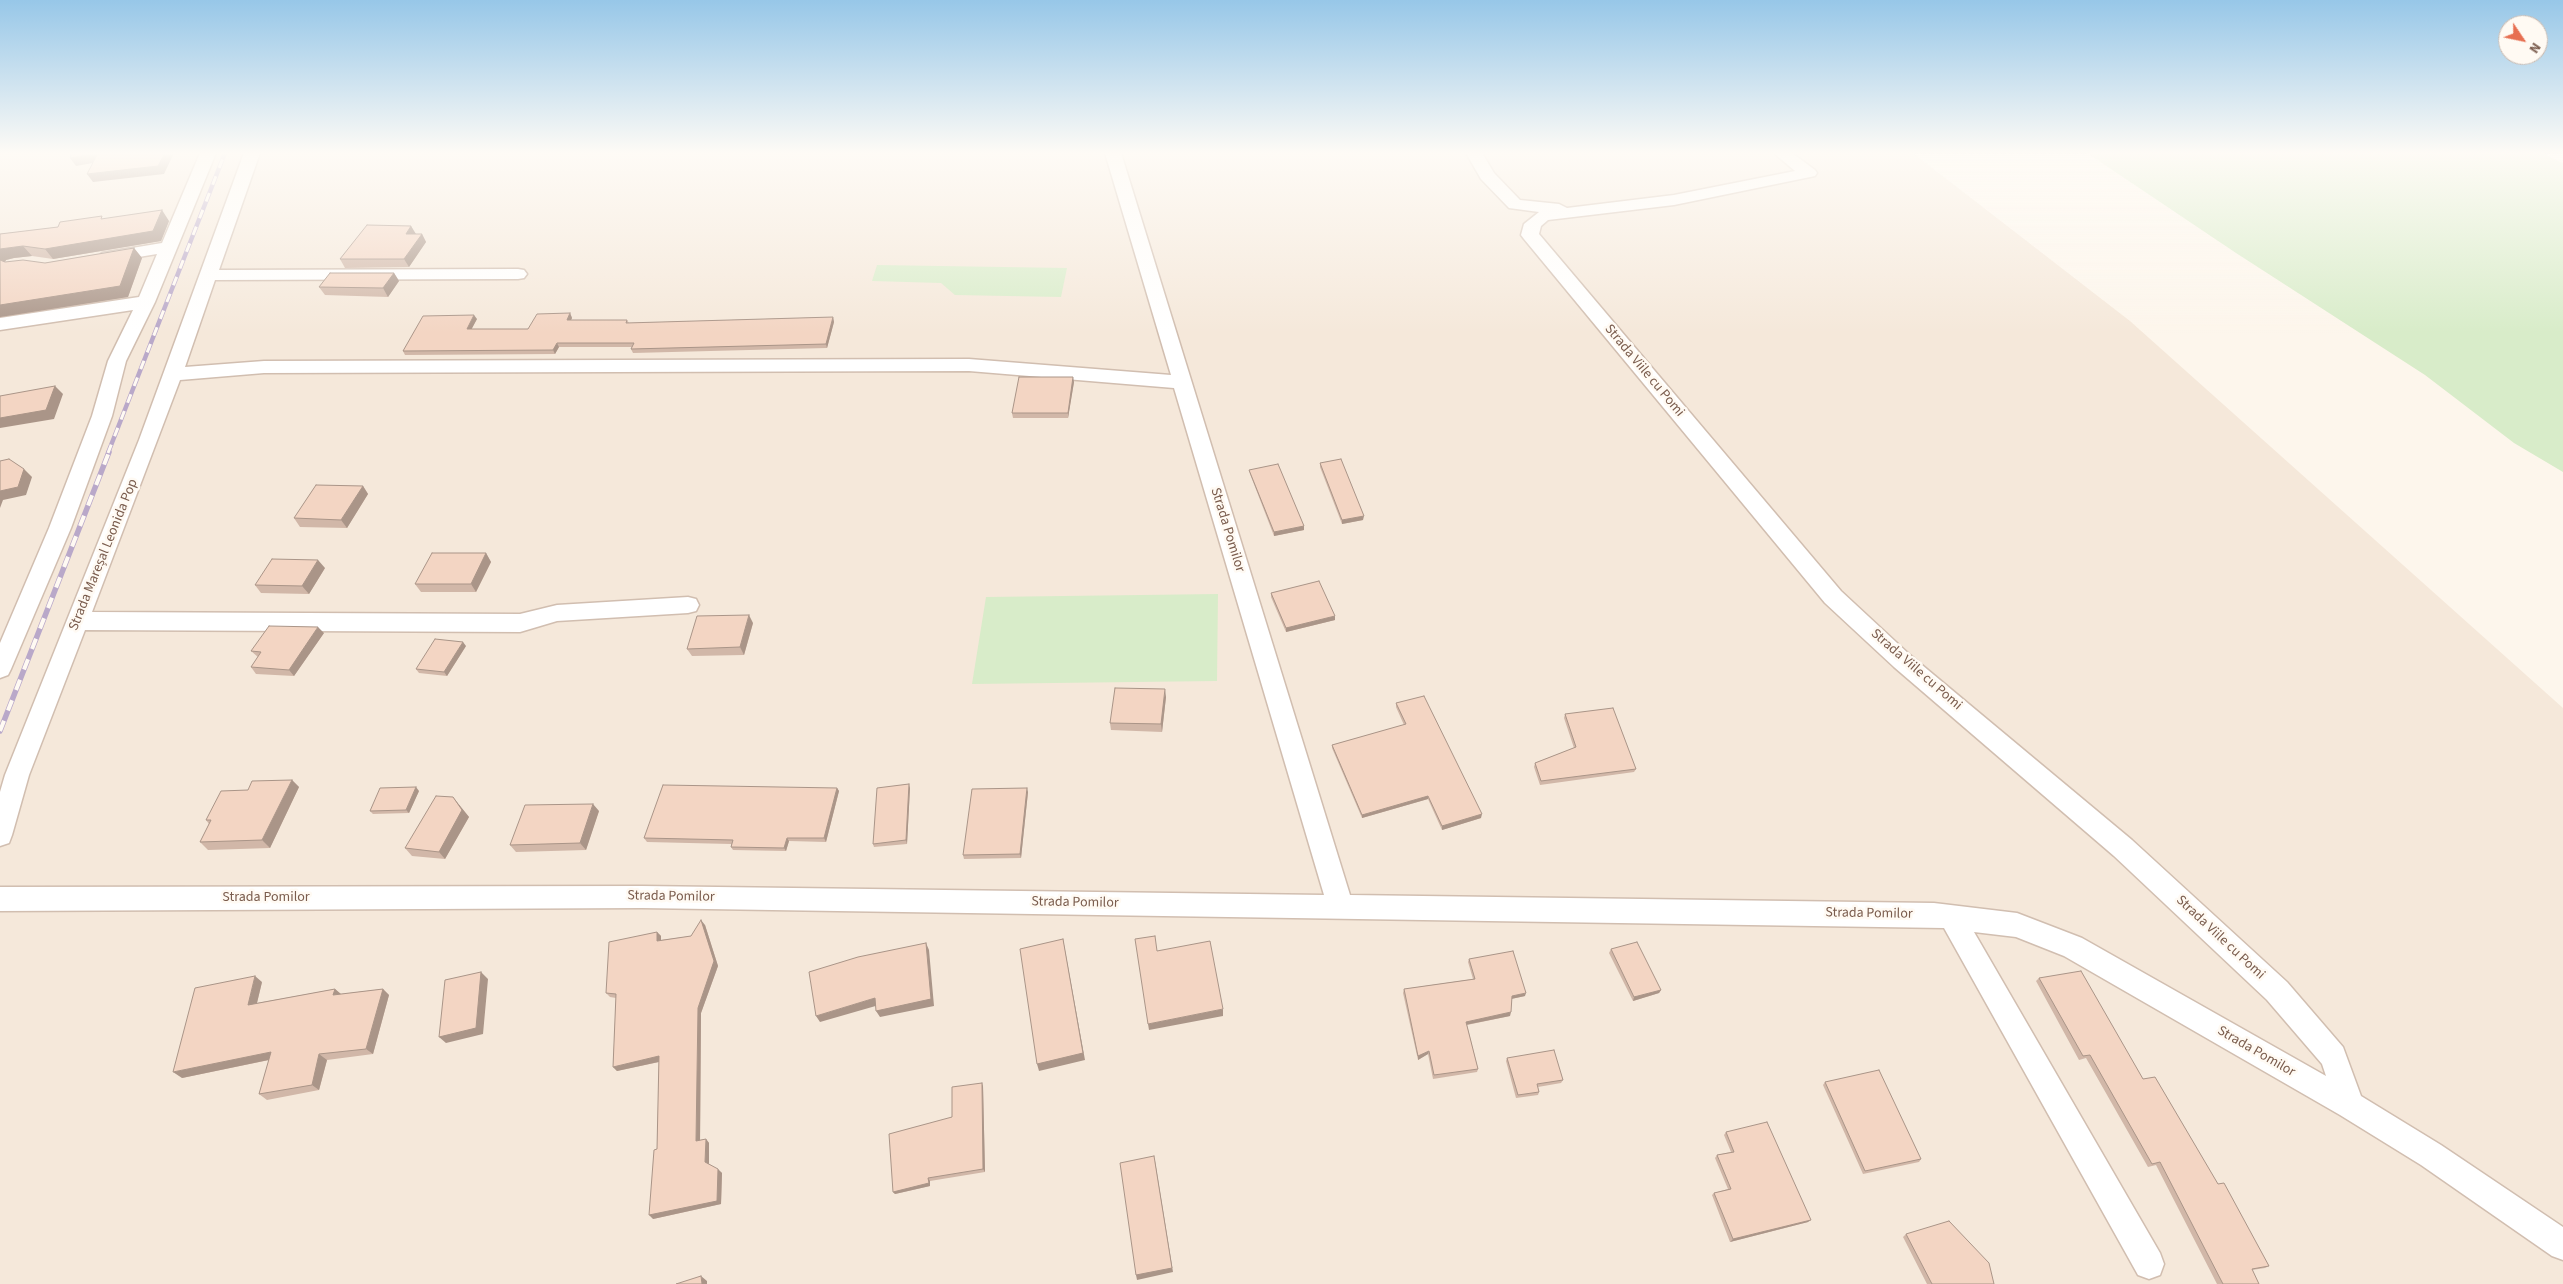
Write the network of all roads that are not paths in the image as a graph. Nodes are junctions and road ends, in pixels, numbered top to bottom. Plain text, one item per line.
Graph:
1 (183, 213) edge
2 (230, 213) edge
3 (1131, 213) edge
4 (1510, 213) edge
5 (1570, 213) edge
6 (1531, 233) junction
7 (169, 247) junction
8 (92, 260) edge
9 (518, 274) dead end
10 (208, 275) junction
11 (146, 302) junction
12 (0, 324) edge
13 (173, 374) junction
14 (1182, 382) junction
15 (688, 605) dead end
16 (77, 622) junction
17 (0, 669) edge
18 (0, 835) edge
19 (0, 899) edge
20 (1341, 907) junction
21 (1952, 917) junction
22 (2350, 1105) junction
23 (2563, 1245) edge
24 (2149, 1264) dead end

1 - 7 street
2 - 10 street, Strada Mareșal Leonida Pop
3 - 14 street, Strada Pomilor
4 - 6 street, Strada Viile cu Pomi
5 - 6 street
6 - 22 street, Strada Viile cu Pomi
7 - 8 street
7 - 11 street
9 - 10 street
10 - 13 street, Strada Mareșal Leonida Pop
11 - 12 street
11 - 17 street
13 - 14 street
13 - 16 street, Strada Mareșal Leonida Pop
14 - 20 street, Strada Pomilor
15 - 16 street
16 - 18 street, Strada Mareșal Leonida Pop
19 - 20 street, Strada Pomilor
20 - 21 street, Strada Pomilor
21 - 22 street, Strada Pomilor
21 - 24 street
22 - 23 street

